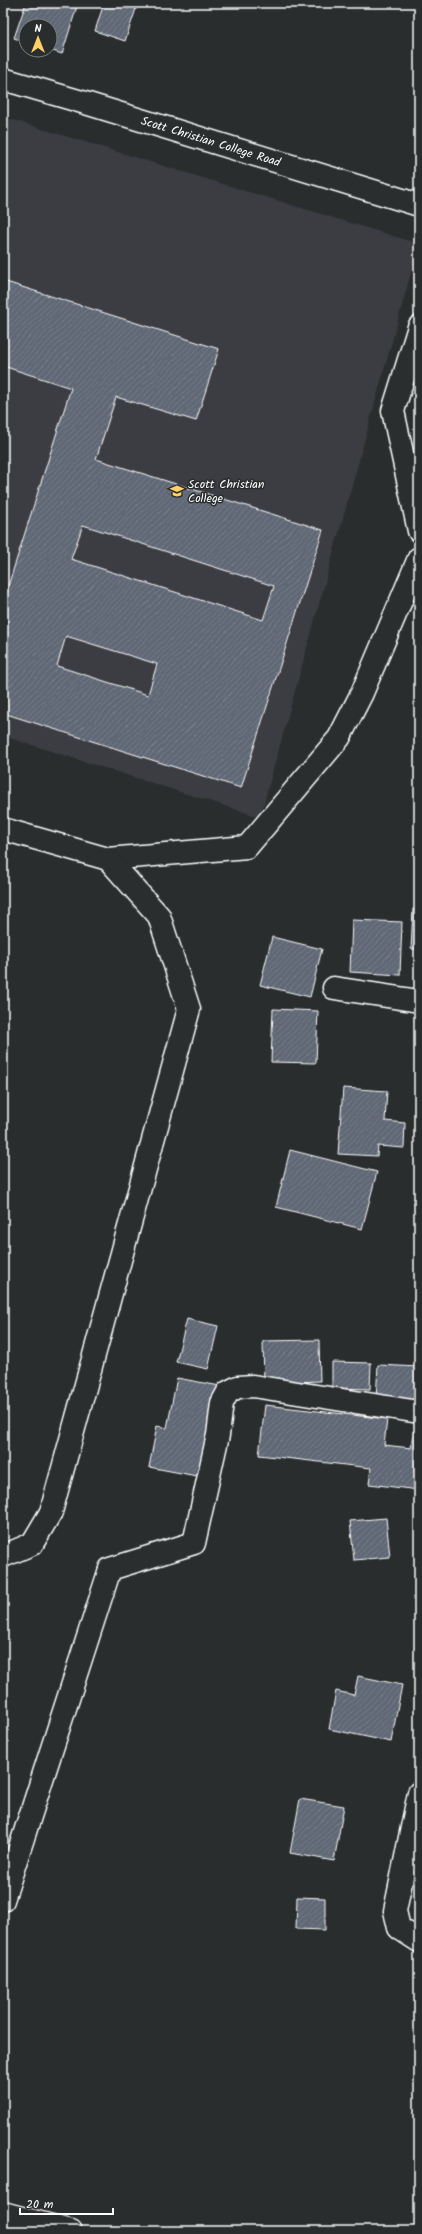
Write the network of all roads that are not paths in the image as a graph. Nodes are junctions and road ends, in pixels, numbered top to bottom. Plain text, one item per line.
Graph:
1 (3, 80) edge
2 (419, 205) edge
3 (419, 327) edge
4 (419, 531) edge
5 (419, 558) edge
6 (3, 828) edge
7 (108, 859) junction
8 (334, 988) dead end
9 (419, 1001) edge
10 (419, 1412) edge
11 (3, 1556) edge
12 (419, 1793) edge
13 (3, 1900) edge
14 (419, 1941) edge
15 (3, 2213) edge
16 (71, 2231) edge

1 - 2 street, Scott Christian College Road
3 - 4 street
5 - 7 street
6 - 7 street
7 - 11 street
8 - 9 street
10 - 13 street
12 - 14 street
15 - 16 street

